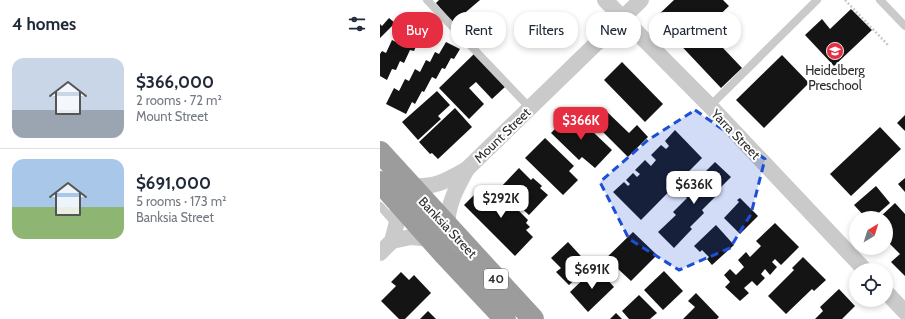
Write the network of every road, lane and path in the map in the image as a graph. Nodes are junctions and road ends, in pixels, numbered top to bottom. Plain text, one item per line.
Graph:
1 (427, 0) edge
2 (605, 0) edge
3 (641, 0) edge
4 (817, 0) edge
5 (845, 0) edge
6 (880, 0) edge
7 (617, 12) edge
8 (629, 12) edge
9 (905, 26) edge
10 (641, 36) edge
11 (888, 45) dead end
12 (592, 48) edge
13 (710, 106) junction
14 (530, 108) junction
15 (380, 152) edge
16 (467, 169) junction
17 (380, 182) edge
18 (396, 198) edge
19 (439, 233) junction
20 (392, 241) junction
21 (380, 253) edge
22 (858, 263) edge
23 (893, 299) edge
24 (905, 312) edge
25 (505, 319) edge
26 (533, 319) edge

1 - 14 lane
2 - 7 street, Yarra Street
3 - 8 street, Mount Street
4 - 13 lane
5 - 11 path
6 - 9 lane
10 - 13 street, Yarra Street
12 - 14 street, Mount Street
13 - 22 street, Yarra Street
14 - 16 street, Mount Street
15 - 18 highway, Banksia Street / 40
16 - 18 street, Mount Street
16 - 19 street, Mount Street
17 - 18 highway, Banksia Street / 40
18 - 19 highway, Banksia Street / 40
18 - 20 street
19 - 20 street
19 - 25 highway, Banksia Street / 40
19 - 26 highway, Banksia Street / 40
20 - 21 street
23 - 24 street

